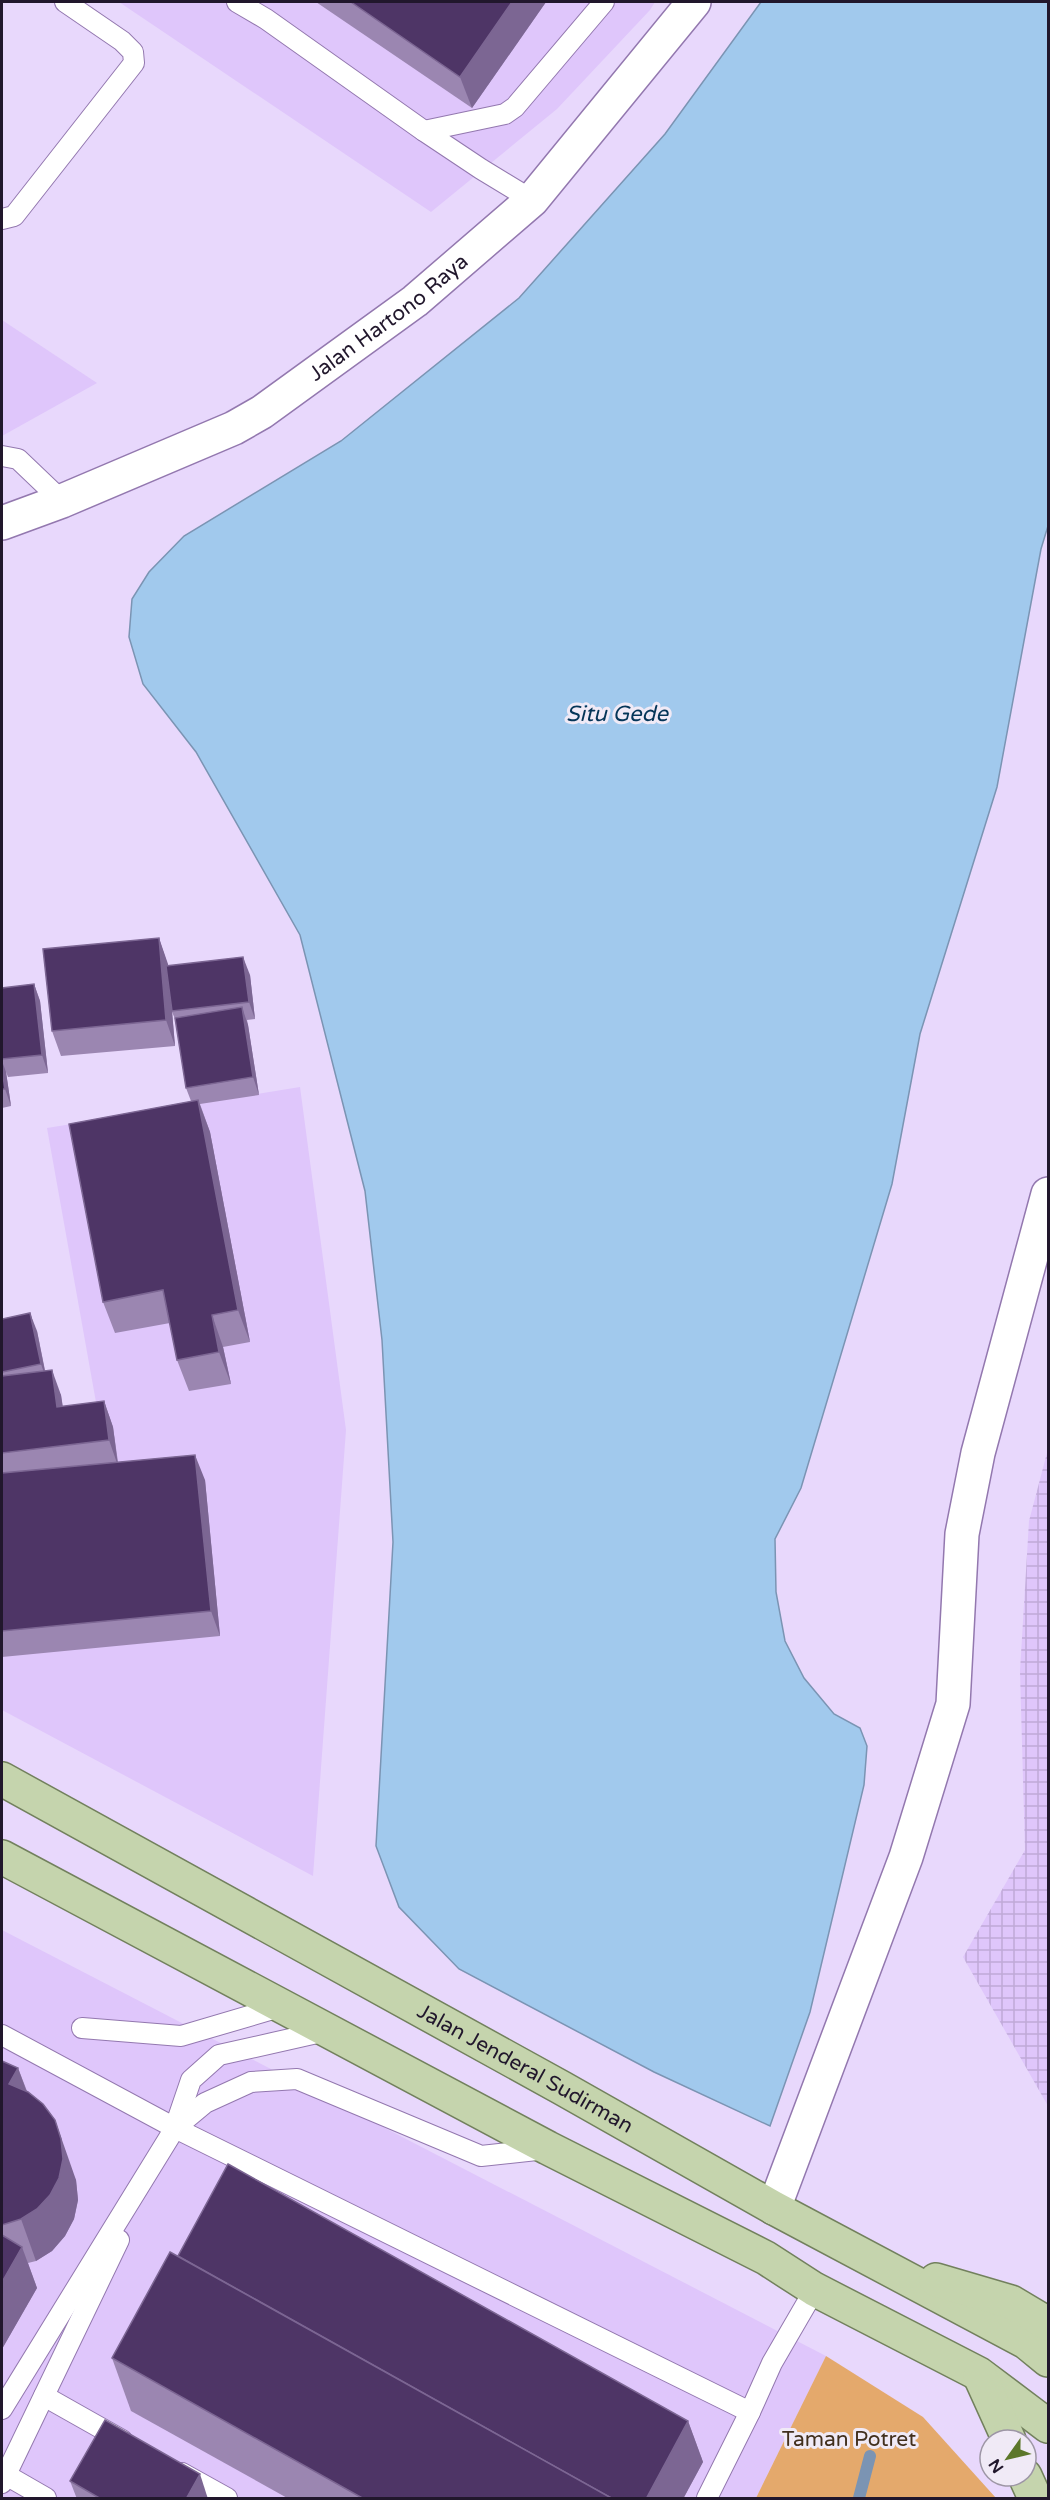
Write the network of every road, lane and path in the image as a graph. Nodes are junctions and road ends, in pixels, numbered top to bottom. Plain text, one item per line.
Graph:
1 (65, 2) edge
2 (237, 2) edge
3 (604, 2) edge
4 (694, 2) edge
5 (424, 131) junction
6 (532, 200) junction
7 (2, 219) edge
8 (2, 456) edge
9 (62, 501) junction
10 (2, 523) edge
11 (1048, 1194) edge
12 (2, 1779) edge
13 (2, 1857) edge
14 (280, 2007) junction
15 (82, 2028) dead end
16 (326, 2031) junction
17 (2, 2035) edge
18 (175, 2128) junction
19 (548, 2148) junction
20 (774, 2208) junction
21 (890, 2272) junction
22 (815, 2289) junction
23 (1048, 2324) edge
24 (1048, 2360) edge
25 (979, 2374) junction
26 (44, 2396) junction
27 (2, 2409) edge
28 (750, 2412) junction
29 (1048, 2426) edge
30 (1004, 2428) edge
31 (135, 2447) edge
32 (166, 2464) edge
33 (4, 2479) edge
34 (46, 2499) edge
35 (227, 2499) edge
36 (707, 2499) edge

1 - 7 lane
2 - 5 lane
3 - 5 lane
4 - 6 street, Jalan Hartono Raya
5 - 6 lane
6 - 9 street, Jalan Hartono Raya
8 - 9 lane
9 - 10 street, Jalan Hartono Raya
11 - 20 street
12 - 20 main road, Jalan Jenderal Sudirman
13 - 14 main road
14 - 15 lane
14 - 16 main road
16 - 18 lane
16 - 19 main road
17 - 18 lane
18 - 19 lane
18 - 26 lane
18 - 27 lane
18 - 28 lane
19 - 22 main road
20 - 21 main road, Jalan Jenderal Sudirman
21 - 23 main road
21 - 24 main road, Jalan Jenderal Sudirman
22 - 25 main road
22 - 28 lane
25 - 29 main road
25 - 30 main road
26 - 31 lane
26 - 33 lane
28 - 36 lane
32 - 35 lane
33 - 34 lane

